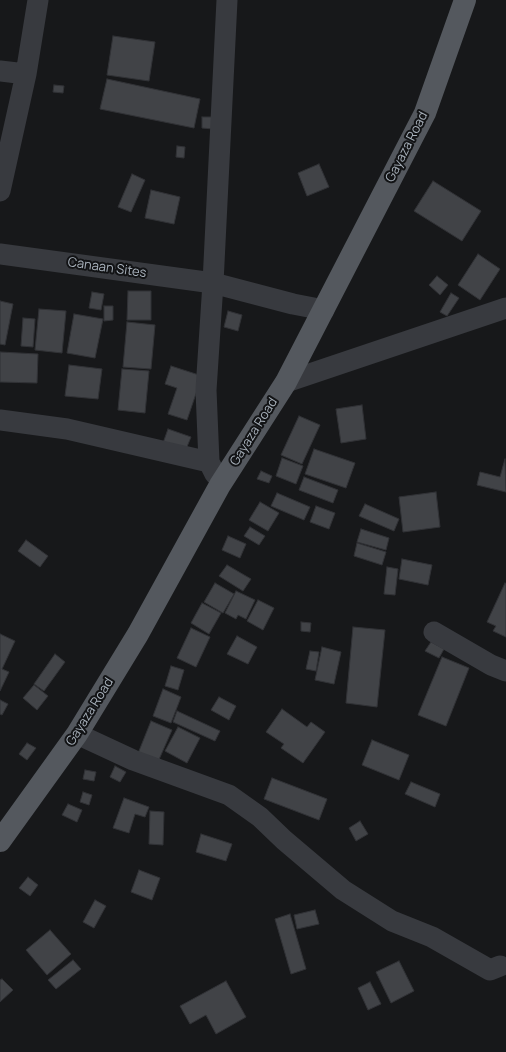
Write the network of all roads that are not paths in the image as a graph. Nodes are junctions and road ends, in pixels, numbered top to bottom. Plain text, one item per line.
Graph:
1 (38, 0) edge
2 (227, 0) edge
3 (465, 0) edge
4 (0, 71) edge
5 (26, 74) junction
6 (0, 192) edge
7 (0, 254) edge
8 (213, 283) junction
9 (506, 308) edge
10 (324, 310) junction
11 (286, 382) junction
12 (0, 420) edge
13 (209, 462) junction
14 (220, 485) junction
15 (434, 632) dead end
16 (506, 671) edge
17 (77, 734) junction
18 (0, 842) edge
19 (499, 970) edge

1 - 5 street
2 - 8 street
3 - 10 main road, Gayaza Road
4 - 5 street
5 - 6 street
7 - 8 street, Canaan Sites
8 - 10 street, Canaan Sites
8 - 13 street
9 - 11 street
10 - 11 main road, Gayaza Road
11 - 14 main road, Gayaza Road
12 - 13 street
13 - 14 street
14 - 17 main road, Gayaza Road
15 - 16 street
17 - 18 main road, Gayaza Road
17 - 19 street

